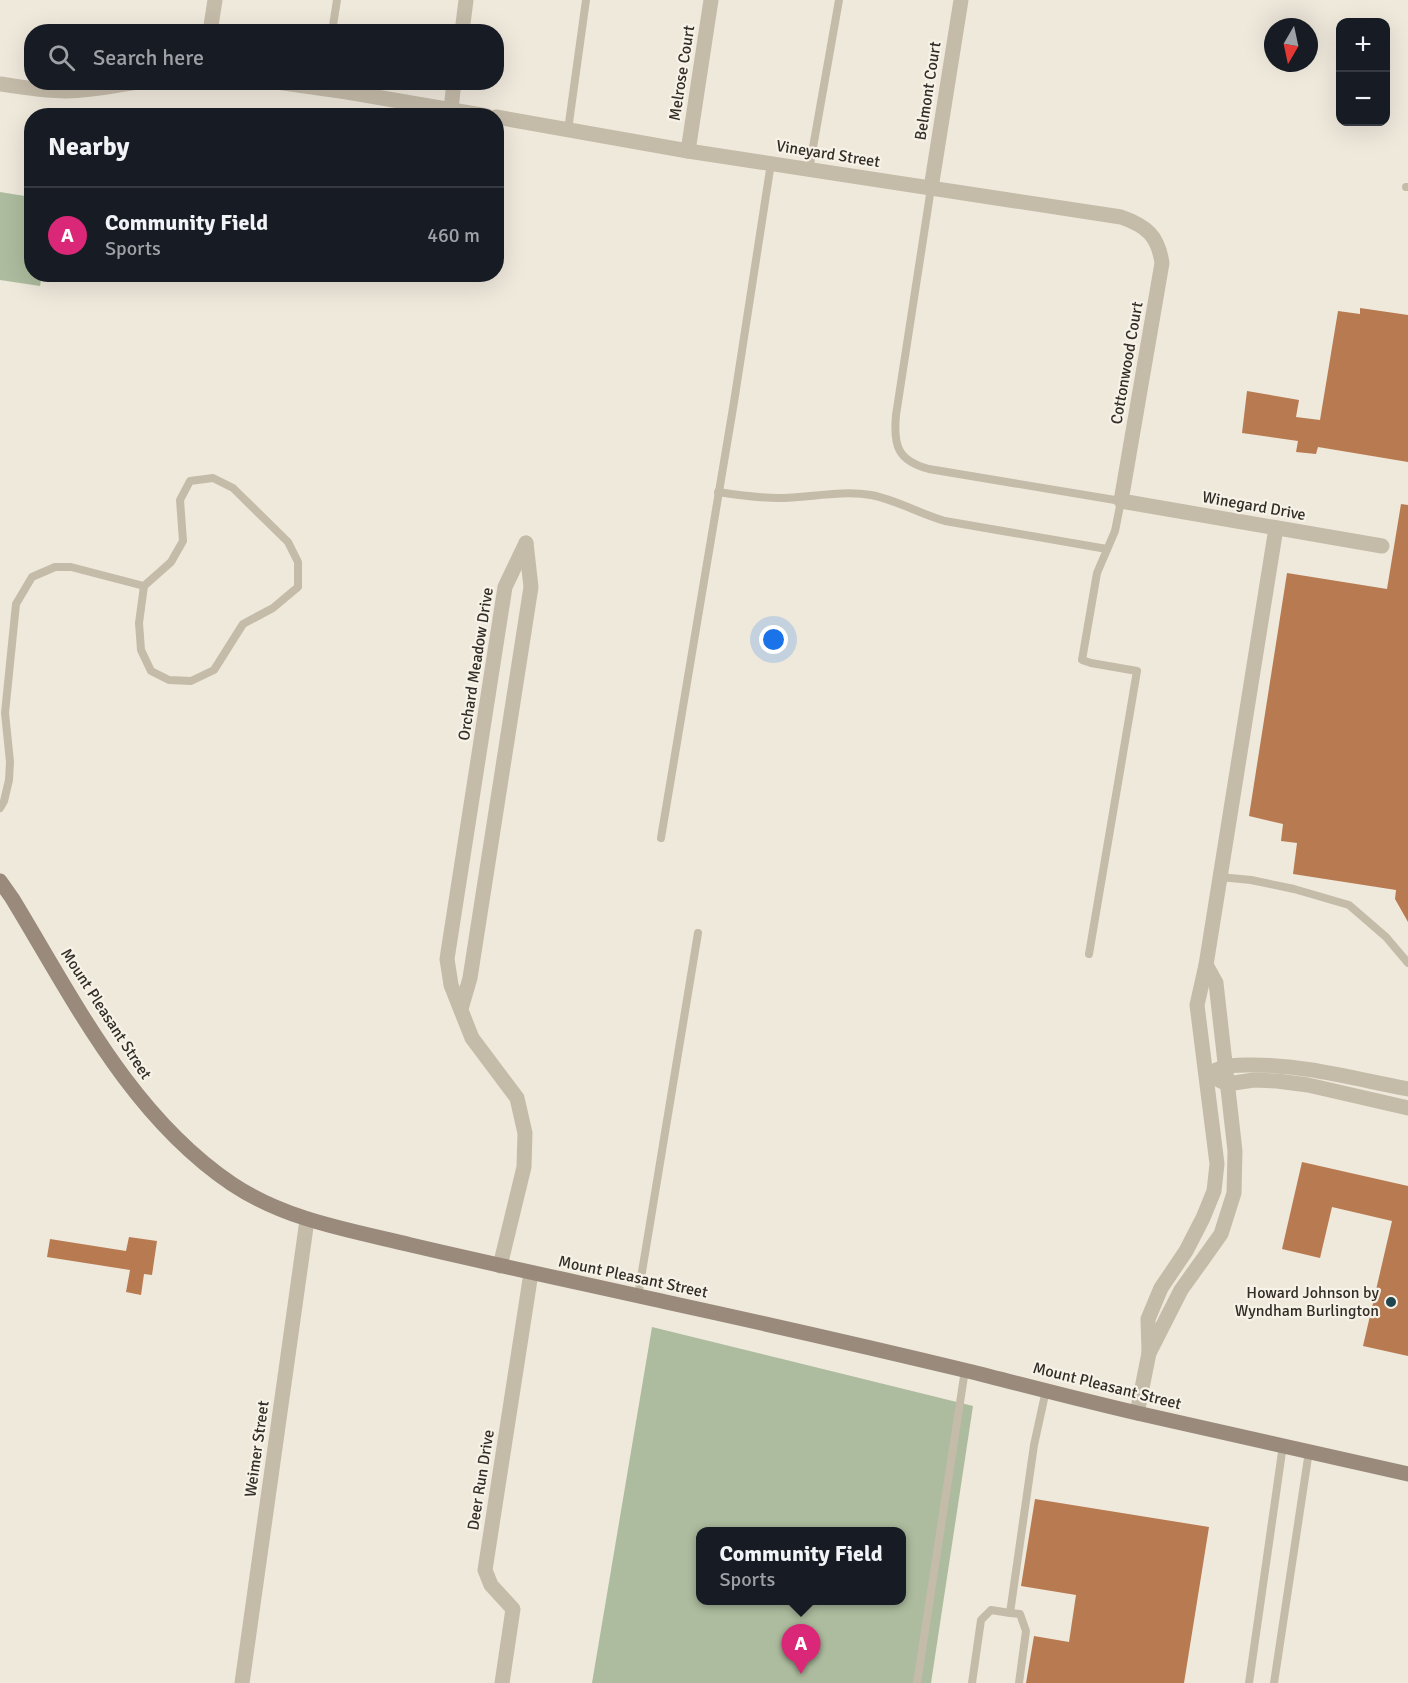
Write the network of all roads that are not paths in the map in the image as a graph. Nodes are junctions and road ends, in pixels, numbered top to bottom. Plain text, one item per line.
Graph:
1 (215, 0) edge
2 (337, 0) edge
3 (466, 0) edge
4 (586, 0) edge
5 (711, 0) edge
6 (839, 0) edge
7 (958, 0) edge
8 (211, 24) edge
9 (333, 24) edge
10 (463, 24) edge
11 (0, 84) edge
12 (24, 88) edge
13 (41, 90) edge
14 (82, 90) edge
15 (347, 90) edge
16 (453, 90) edge
17 (446, 108) edge
18 (451, 108) edge
19 (504, 118) edge
20 (568, 130) junction
21 (688, 151) junction
22 (771, 164) junction
23 (810, 170) junction
24 (931, 188) junction
25 (1151, 233) joint
26 (718, 492) junction
27 (1121, 501) junction
28 (1276, 528) junction
29 (1382, 546) dead end
30 (1107, 549) junction
31 (144, 586) junction
32 (0, 808) edge
33 (661, 838) dead end
34 (1220, 877) junction
35 (0, 881) edge
36 (698, 933) dead end
37 (1089, 954) dead end
38 (1408, 963) edge
39 (1206, 965) junction
40 (461, 1009) junction
41 (1225, 1065) junction
42 (1205, 1075) junction
43 (1227, 1084) junction
44 (1408, 1089) edge
45 (1408, 1104) edge
46 (307, 1220) junction
47 (500, 1266) junction
48 (531, 1273) junction
49 (638, 1296) junction
50 (1149, 1353) junction
51 (965, 1370) junction
52 (1046, 1390) junction
53 (1137, 1413) junction
54 (1283, 1445) junction
55 (1309, 1451) junction
56 (1408, 1474) edge
57 (1010, 1613) junction
58 (242, 1683) edge
59 (502, 1683) edge
60 (917, 1683) edge
61 (972, 1683) edge
62 (1018, 1683) edge
63 (1249, 1683) edge
64 (1274, 1683) edge

1 - 8 street
2 - 9 lane
3 - 10 street
4 - 20 lane
5 - 21 street, Melrose Court
6 - 23 lane
7 - 24 street, Belmont Court
11 - 12 street
13 - 14 street
15 - 17 street
16 - 18 street
19 - 20 street, Vineyard Street
20 - 21 street, Vineyard Street
21 - 22 street, Vineyard Street
22 - 23 street, Vineyard Street
22 - 26 lane
23 - 24 street, Vineyard Street
24 - 25 street, Vineyard Street
24 - 27 lane
25 - 27 street, Cottonwood Court
26 - 30 lane
26 - 33 lane
27 - 28 street, Winegard Drive
27 - 30 lane
28 - 29 street, Winegard Drive
28 - 34 street
30 - 37 lane
31 - 31 lane
31 - 32 lane
34 - 38 lane
34 - 39 street
35 - 46 main road, Mount Pleasant Street
36 - 49 lane
39 - 41 street
39 - 42 street
40 - 40 street, Orchard Meadow Drive
40 - 47 street, Orchard Meadow Drive
41 - 42 street
41 - 43 street
41 - 44 street
42 - 43 street
42 - 50 street
43 - 45 street
43 - 50 street
46 - 47 main road, Mount Pleasant Street
46 - 58 street, Weimer Street
47 - 48 main road, Mount Pleasant Street
48 - 49 main road, Mount Pleasant Street
48 - 59 street, Deer Run Drive
49 - 51 main road, Mount Pleasant Street
50 - 53 street
51 - 52 main road, Mount Pleasant Street
51 - 60 lane
52 - 53 main road, Mount Pleasant Street
52 - 57 lane
53 - 54 main road, Mount Pleasant Street
54 - 55 main road, Mount Pleasant Street
54 - 63 lane
55 - 56 main road, Mount Pleasant Street
55 - 64 lane
57 - 61 lane
57 - 62 lane

